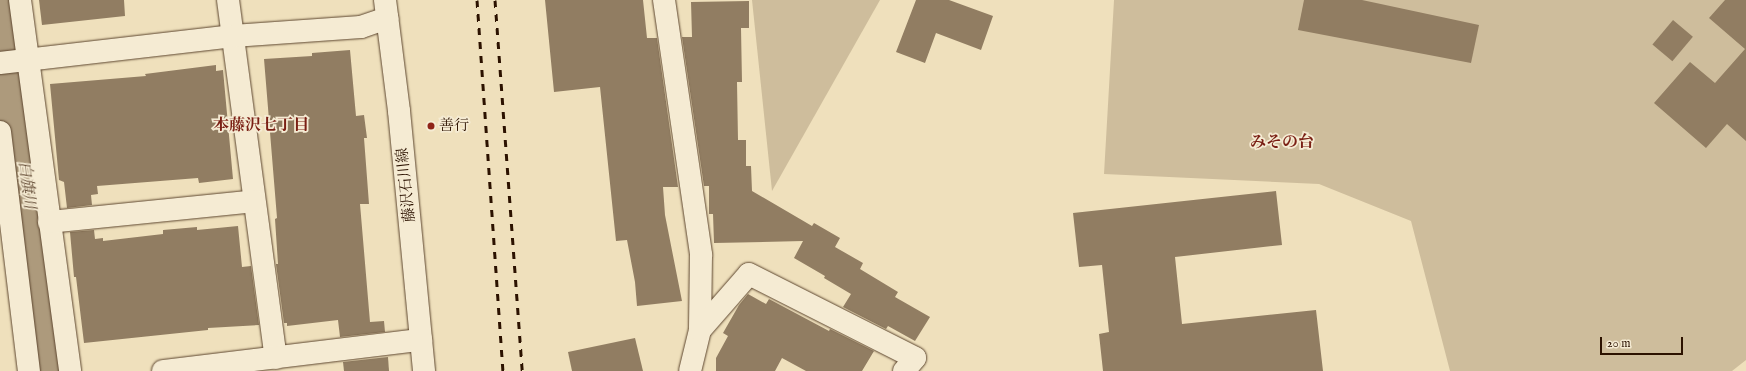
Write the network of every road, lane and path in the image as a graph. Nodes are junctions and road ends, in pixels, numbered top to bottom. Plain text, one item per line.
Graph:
1 (20, 0) edge
2 (228, 0) edge
3 (664, 0) edge
4 (386, 9) edge
5 (233, 36) junction
6 (25, 60) junction
7 (0, 63) edge
8 (0, 132) edge
9 (254, 202) junction
10 (49, 222) junction
11 (700, 330) junction
12 (421, 340) junction
13 (276, 358) junction
14 (29, 371) edge
15 (70, 371) edge
16 (163, 371) edge
17 (424, 371) edge
18 (690, 371) edge
19 (904, 371) edge

1 - 6 street
2 - 5 street
3 - 11 street
4 - 5 street
4 - 12 street, 藤沢石川線
5 - 6 street
5 - 9 street
6 - 7 street
6 - 10 street
8 - 14 street
9 - 10 street
9 - 13 street
10 - 15 street
11 - 18 street
11 - 19 street
12 - 13 street
12 - 17 street, 藤沢石川線
13 - 16 street

